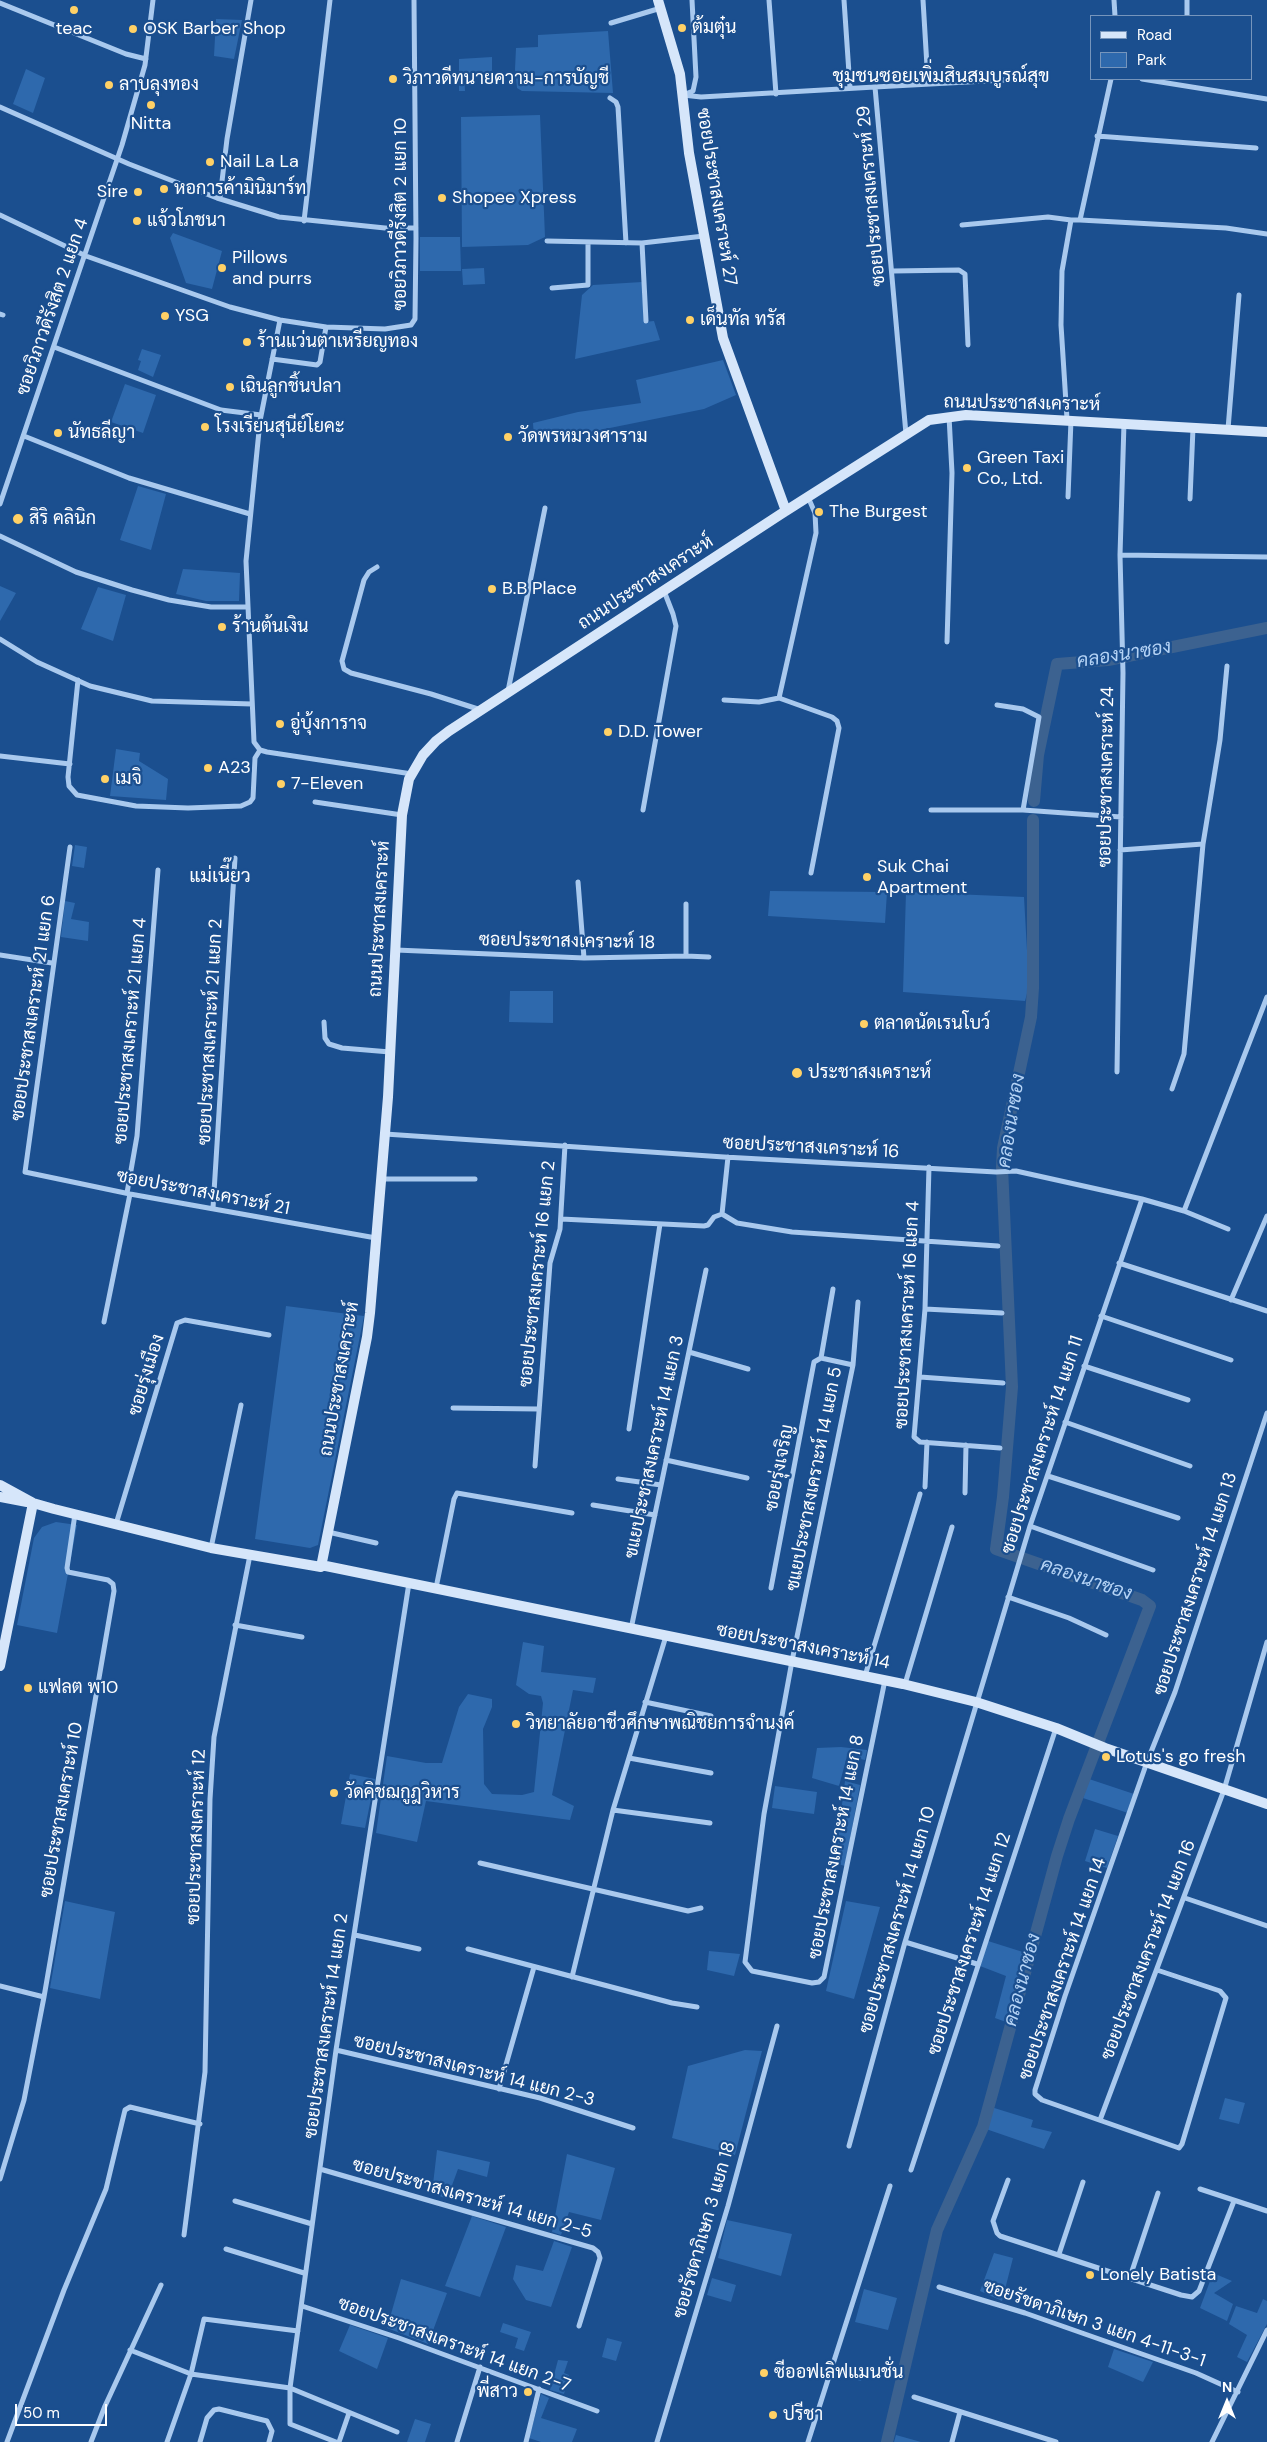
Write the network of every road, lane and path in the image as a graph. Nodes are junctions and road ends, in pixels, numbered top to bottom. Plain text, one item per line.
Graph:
1 (153, 0) edge
2 (251, 0) edge
3 (330, 0) edge
4 (414, 0) edge
5 (692, 0) edge
6 (769, 0) edge
7 (844, 0) edge
8 (923, 0) edge
9 (1114, 0) edge
10 (1187, 0) edge
11 (0, 3) edge
12 (659, 4) edge
13 (1115, 15) edge
14 (1186, 15) edge
15 (611, 23) dead end
16 (146, 59) junction
17 (1041, 78) dead end
18 (1111, 80) edge
19 (1148, 80) edge
20 (1184, 80) edge
21 (928, 83) junction
22 (1184, 86) junction
23 (875, 87) junction
24 (850, 88) junction
25 (776, 94) junction
26 (683, 95) junction
27 (610, 98) dead end
28 (1267, 99) edge
29 (0, 107) edge
30 (1097, 136) junction
31 (1256, 148) dead end
32 (117, 158) junction
33 (220, 198) junction
34 (0, 215) edge
35 (1071, 220) junction
36 (1080, 220) junction
37 (304, 221) junction
38 (962, 225) dead end
39 (416, 228) junction
40 (1267, 234) edge
41 (704, 236) junction
42 (547, 241) dead end
43 (588, 242) junction
44 (626, 243) junction
45 (642, 243) junction
46 (86, 256) junction
47 (893, 272) junction
48 (552, 288) dead end
49 (1239, 295) dead end
50 (280, 320) junction
51 (646, 322) dead end
52 (326, 327) junction
53 (968, 346) dead end
54 (54, 347) junction
55 (272, 359) junction
56 (261, 415) junction
57 (949, 416) junction
58 (1069, 420) junction
59 (1124, 423) junction
60 (1193, 427) junction
61 (1228, 429) junction
62 (1267, 432) edge
63 (906, 434) junction
64 (24, 436) junction
65 (1068, 496) dead end
66 (808, 497) junction
67 (1190, 499) dead end
68 (0, 504) edge
69 (545, 508) dead end
70 (786, 511) junction
71 (250, 514) junction
72 (0, 536) edge
73 (1120, 555) junction
74 (1267, 557) edge
75 (377, 567) dead end
76 (664, 591) junction
77 (247, 607) junction
78 (0, 639) edge
79 (947, 642) dead end
80 (1227, 666) dead end
81 (78, 680) junction
82 (508, 694) junction
83 (779, 698) junction
84 (724, 700) dead end
85 (252, 704) junction
86 (997, 705) dead end
87 (481, 710) junction
88 (260, 750) junction
89 (0, 756) edge
90 (70, 764) junction
91 (412, 774) junction
92 (314, 802) dead end
93 (643, 810) dead end
94 (931, 810) dead end
95 (1022, 810) junction
96 (402, 815) junction
97 (1120, 817) junction
98 (1203, 844) junction
99 (70, 847) dead end
100 (1120, 850) junction
101 (235, 858) dead end
102 (158, 870) dead end
103 (811, 873) dead end
104 (578, 882) dead end
105 (686, 904) dead end
106 (395, 950) junction
107 (0, 955) edge
108 (686, 956) junction
109 (709, 957) dead end
110 (584, 958) junction
111 (52, 963) junction
112 (1267, 996) edge
113 (324, 1022) dead end
114 (390, 1052) junction
115 (1117, 1072) dead end
116 (1172, 1089) dead end
117 (386, 1134) junction
118 (565, 1145) junction
119 (728, 1157) junction
120 (929, 1167) junction
121 (25, 1172) joint
122 (382, 1179) junction
123 (475, 1179) dead end
124 (129, 1194) junction
125 (1142, 1198) junction
126 (213, 1208) junction
127 (1184, 1211) junction
128 (722, 1214) junction
129 (1267, 1216) edge
130 (561, 1219) junction
131 (660, 1224) junction
132 (1228, 1229) dead end
133 (376, 1238) junction
134 (928, 1242) junction
135 (998, 1246) dead end
136 (1119, 1263) junction
137 (706, 1270) dead end
138 (833, 1289) dead end
139 (1231, 1300) junction
140 (858, 1302) dead end
141 (925, 1309) junction
142 (1267, 1311) edge
143 (1002, 1313) dead end
144 (1101, 1316) junction
145 (104, 1322) dead end
146 (269, 1335) dead end
147 (689, 1352) junction
148 (821, 1358) junction
149 (1231, 1360) dead end
150 (853, 1365) junction
151 (1084, 1366) junction
152 (748, 1369) dead end
153 (920, 1377) junction
154 (1002, 1383) dead end
155 (1188, 1400) dead end
156 (241, 1405) dead end
157 (453, 1408) dead end
158 (538, 1409) junction
159 (1267, 1413) edge
160 (1065, 1422) junction
161 (630, 1429) dead end
162 (927, 1442) junction
163 (966, 1445) junction
164 (1000, 1448) dead end
165 (666, 1460) junction
166 (535, 1466) dead end
167 (1190, 1466) dead end
168 (1048, 1476) junction
169 (747, 1478) dead end
170 (618, 1479) dead end
171 (0, 1485) edge
172 (661, 1485) junction
173 (925, 1487) dead end
174 (965, 1493) dead end
175 (920, 1494) dead end
176 (0, 1497) edge
177 (33, 1503) junction
178 (593, 1504) dead end
179 (572, 1513) dead end
180 (75, 1514) junction
181 (655, 1515) junction
182 (1178, 1518) dead end
183 (116, 1525) junction
184 (1030, 1526) junction
185 (952, 1527) dead end
186 (327, 1532) junction
187 (376, 1543) dead end
188 (211, 1548) junction
189 (250, 1555) junction
190 (321, 1565) junction
191 (1153, 1570) dead end
192 (409, 1583) junction
193 (436, 1588) junction
194 (771, 1588) dead end
195 (1008, 1597) junction
196 (235, 1625) junction
197 (631, 1629) junction
198 (1106, 1635) dead end
199 (302, 1636) dead end
200 (666, 1636) junction
201 (1267, 1642) edge
202 (792, 1661) junction
203 (0, 1666) edge
204 (866, 1676) junction
205 (885, 1680) junction
206 (905, 1684) junction
207 (645, 1702) junction
208 (976, 1702) junction
209 (711, 1716) dead end
210 (1056, 1728) junction
211 (629, 1758) junction
212 (1147, 1762) junction
213 (711, 1774) dead end
214 (1224, 1790) junction
215 (1267, 1804) edge
216 (613, 1810) junction
217 (710, 1824) dead end
218 (480, 1863) dead end
219 (592, 1890) junction
220 (1185, 1898) junction
221 (701, 1908) dead end
222 (1267, 1926) edge
223 (355, 1935) junction
224 (905, 1942) junction
225 (419, 1949) dead end
226 (468, 1949) dead end
227 (977, 1964) junction
228 (534, 1967) junction
229 (1157, 1970) junction
230 (572, 1977) junction
231 (783, 1977) joint
232 (0, 1986) edge
233 (44, 1997) junction
234 (697, 2007) dead end
235 (777, 2026) dead end
236 (336, 2050) junction
237 (499, 2089) junction
238 (1100, 2120) junction
239 (200, 2124) junction
240 (633, 2128) dead end
241 (849, 2146) dead end
242 (320, 2170) junction
243 (910, 2170) dead end
244 (0, 2179) edge
245 (1008, 2180) dead end
246 (1084, 2182) dead end
247 (890, 2186) dead end
248 (1200, 2189) dead end
249 (1158, 2193) dead end
250 (235, 2201) dead end
251 (1234, 2201) junction
252 (1267, 2211) edge
253 (312, 2224) junction
254 (184, 2235) dead end
255 (226, 2249) dead end
256 (1059, 2254) junction
257 (304, 2273) junction
258 (1130, 2277) junction
259 (161, 2285) dead end
260 (939, 2287) dead end
261 (302, 2306) junction
262 (579, 2326) dead end
263 (1267, 2330) edge
264 (298, 2331) junction
265 (130, 2350) junction
266 (480, 2367) junction
267 (191, 2374) junction
268 (290, 2388) junction
269 (539, 2389) junction
270 (1238, 2392) junction
271 (914, 2397) dead end
272 (597, 2410) dead end
273 (960, 2412) junction
274 (349, 2413) junction
275 (398, 2432) dead end
276 (8, 2442) edge
277 (92, 2442) edge
278 (167, 2442) edge
279 (200, 2442) edge
280 (269, 2442) edge
281 (338, 2442) edge
282 (457, 2442) edge
283 (526, 2442) edge
284 (657, 2442) edge
285 (808, 2442) edge
286 (952, 2442) edge
287 (1056, 2442) edge
288 (1212, 2442) edge

1 - 16 street, ซอยวิภาวดีรังสิต 2 แยก 4
2 - 33 street
3 - 37 street
4 - 39 street, ซอยวิภาวดีรังสิต 2 แยก 10
5 - 26 street
6 - 25 street
7 - 24 street
8 - 21 street
9 - 13 street
10 - 14 street
11 - 16 street
12 - 15 street
12 - 26 main road, ซอยประชาสงเคราะห์ 27
16 - 32 street, ซอยวิภาวดีรังสิต 2 แยก 4
17 - 21 street
18 - 30 street
19 - 22 street
20 - 22 street
21 - 23 street
22 - 28 street
23 - 24 street, ซอยประชาสงเคราะห์ 29
23 - 47 street, ซอยประชาสงเคราะห์ 29
24 - 25 street, ซอยประชาสงเคราะห์ 29
25 - 26 street, ซอยประชาสงเคราะห์ 29
26 - 41 main road, ซอยประชาสงเคราะห์ 27
27 - 44 street
29 - 32 street
30 - 31 street
30 - 36 street
32 - 33 street
32 - 46 street, ซอยวิภาวดีรังสิต 2 แยก 4
33 - 37 street
34 - 46 street, ซอยวิภาวดีรังสิต 2 แยก 10
35 - 36 street
35 - 38 street
35 - 58 street
36 - 40 street
37 - 39 street
39 - 52 street, ซอยวิภาวดีรังสิต 2 แยก 10
41 - 45 street
41 - 70 main road, ซอยประชาสงเคราะห์ 27
42 - 43 street
43 - 44 street
43 - 48 street
44 - 45 street
45 - 51 street
46 - 50 street, ซอยวิภาวดีรังสิต 2 แยก 10
46 - 54 street, ซอยวิภาวดีรังสิต 2 แยก 4
47 - 53 street
47 - 63 street, ซอยประชาสงเคราะห์ 29
49 - 61 street
50 - 52 street, ซอยวิภาวดีรังสิต 2 แยก 10
50 - 55 street
52 - 55 street
54 - 56 street
54 - 64 street, ซอยวิภาวดีรังสิต 2 แยก 4
55 - 56 street
56 - 71 street
57 - 58 main road, ถนนประชาสงเคราะห์
57 - 63 main road, ถนนประชาสงเคราะห์
57 - 79 street
58 - 59 main road, ถนนประชาสงเคราะห์
58 - 65 street
59 - 60 main road, ถนนประชาสงเคราะห์
59 - 73 street, ซอยประชาสงเคราะห์ 24
60 - 61 main road, ถนนประชาสงเคราะห์
60 - 67 street
61 - 62 main road, ถนนประชาสงเคราะห์
63 - 66 main road, ถนนประชาสงเคราะห์
64 - 68 street, ซอยวิภาวดีรังสิต 2 แยก 4
64 - 71 street
66 - 70 main road, ถนนประชาสงเคราะห์
66 - 83 street
69 - 82 street
70 - 76 main road, ถนนประชาสงเคราะห์
71 - 77 street
72 - 77 street
73 - 74 street
73 - 97 street, ซอยประชาสงเคราะห์ 24
75 - 87 street
76 - 82 main road, ถนนประชาสงเคราะห์
76 - 93 street
77 - 85 street
78 - 81 street
80 - 98 street
81 - 85 street
81 - 90 street
82 - 87 main road, ถนนประชาสงเคราะห์
83 - 84 street
83 - 103 street
85 - 88 street
86 - 95 street
87 - 91 main road, ถนนประชาสงเคราะห์
88 - 90 street
88 - 91 street
89 - 90 street
91 - 96 main road, ถนนประชาสงเคราะห์
92 - 96 street
94 - 95 street
95 - 97 street
96 - 106 main road, ถนนประชาสงเคราะห์
97 - 100 street, ซอยประชาสงเคราะห์ 24
98 - 100 street
98 - 116 street
99 - 111 street, ซอยประชาสงเคราะห์ 21 แยก 6
100 - 115 street, ซอยประชาสงเคราะห์ 24
101 - 126 street, ซอยประชาสงเคราะห์ 21 แยก 2
102 - 124 street, ซอยประชาสงเคราะห์ 21 แยก 4
104 - 110 street
105 - 108 street
106 - 110 street, ซอยประชาสงเคราะห์ 18
106 - 114 main road, ถนนประชาสงเคราะห์
107 - 111 street
108 - 109 street, ซอยประชาสงเคราะห์ 18
108 - 110 street, ซอยประชาสงเคราะห์ 18
111 - 121 street, ซอยประชาสงเคราะห์ 21 แยก 6
112 - 127 street
113 - 114 street
114 - 117 main road, ถนนประชาสงเคราะห์
117 - 118 street, ซอยประชาสงเคราะห์ 16
117 - 122 main road, ถนนประชาสงเคราะห์
118 - 119 street, ซอยประชาสงเคราะห์ 16
118 - 130 street, ซอยประชาสงเคราะห์ 16 แยก 2
119 - 120 street, ซอยประชาสงเคราะห์ 16
119 - 128 street
120 - 125 street, ซอยประชาสงเคราะห์ 16
120 - 134 street, ซอยประชาสงเคราะห์ 16 แยก 4
121 - 124 street, ซอยประชาสงเคราะห์ 21
122 - 123 street
122 - 133 main road, ถนนประชาสงเคราะห์
124 - 126 street, ซอยประชาสงเคราะห์ 21
124 - 145 street, ซอยประชาสงเคราะห์ 21 แยก 4
125 - 127 street, ซอยประชาสงเคราะห์ 16
125 - 136 street, ซอยประชาสงเคราะห์ 14 แยก 11
126 - 133 street, ซอยประชาสงเคราะห์ 21
127 - 132 street, ซอยประชาสงเคราะห์ 16
128 - 131 street
128 - 134 street
129 - 139 street
130 - 131 street
130 - 158 street, ซอยประชาสงเคราะห์ 16 แยก 2
131 - 161 street
133 - 186 main road, ถนนประชาสงเคราะห์
134 - 135 street
134 - 141 street, ซอยประชาสงเคราะห์ 16 แยก 4
136 - 139 street
136 - 144 street, ซอยประชาสงเคราะห์ 14 แยก 11
137 - 147 street, ซแยประชาสงเคราะห์ 14 แยก 3
138 - 148 street, ซอยรุ่งเจริญ
139 - 142 street
140 - 150 street, ซแยประชาสงเคราะห์ 14 แยก 5
141 - 143 street
141 - 153 street, ซอยประชาสงเคราะห์ 16 แยก 4
144 - 149 street
144 - 151 street, ซอยประชาสงเคราะห์ 14 แยก 11
146 - 183 street, ซอยรุ่งเมือง
147 - 152 street
147 - 165 street, ซแยประชาสงเคราะห์ 14 แยก 3
148 - 150 street
148 - 194 street, ซอยรุ่งเจริญ
150 - 202 street, ซแยประชาสงเคราะห์ 14 แยก 5
151 - 155 street
151 - 160 street, ซอยประชาสงเคราะห์ 14 แยก 11
153 - 154 street
153 - 162 street, ซอยประชาสงเคราะห์ 16 แยก 4
156 - 188 street
157 - 158 street
158 - 166 street, ซอยประชาสงเคราะห์ 16 แยก 2
159 - 212 street, ซอยประชาสงเคราะห์ 14 แยก 13
160 - 167 street
160 - 168 street, ซอยประชาสงเคราะห์ 14 แยก 11
162 - 163 street, ซอยประชาสงเคราะห์ 16 แยก 4
162 - 173 street
163 - 164 street, ซอยประชาสงเคราะห์ 16 แยก 4
163 - 174 street
165 - 169 street
165 - 172 street, ซแยประชาสงเคราะห์ 14 แยก 3
168 - 182 street
168 - 184 street, ซอยประชาสงเคราะห์ 14 แยก 11
170 - 172 street
171 - 177 main road
172 - 181 street, ซแยประชาสงเคราะห์ 14 แยก 3
175 - 204 street
176 - 177 main road
177 - 180 main road
177 - 203 main road
178 - 181 street
179 - 193 street
180 - 183 main road
180 - 233 street, ซอยประชาสงเคราะห์ 10
181 - 197 street, ซแยประชาสงเคราะห์ 14 แยก 3
183 - 188 main road
184 - 191 street
184 - 195 street, ซอยประชาสงเคราะห์ 14 แยก 11
185 - 206 street
186 - 187 street
186 - 190 main road, ถนนประชาสงเคราะห์
188 - 189 main road
189 - 190 main road
189 - 196 street, ซอยประชาสงเคราะห์ 12
190 - 192 main road, ซอยประชาสงเคราะห์ 14
192 - 193 main road, ซอยประชาสงเคราะห์ 14
192 - 223 street, ซอยประชาสงเคราะห์ 14 แยก 2
193 - 197 main road, ซอยประชาสงเคราะห์ 14
195 - 198 street
195 - 208 street, ซอยประชาสงเคราะห์ 14 แยก 11
196 - 199 street
196 - 239 street, ซอยประชาสงเคราะห์ 12
197 - 200 main road, ซอยประชาสงเคราะห์ 14
200 - 202 main road, ซอยประชาสงเคราะห์ 14
200 - 207 street
201 - 214 street, ซอยประชาสงเคราะห์ 14 แยก 16
202 - 204 main road, ซอยประชาสงเคราะห์ 14
202 - 231 street, ซแยประชาสงเคราะห์ 14 แยก 5
204 - 205 main road, ซอยประชาสงเคราะห์ 14
205 - 206 main road, ซอยประชาสงเคราะห์ 14
205 - 231 street, ซอยประชาสงเคราะห์ 14 แยก 8
206 - 208 main road, ซอยประชาสงเคราะห์ 14
207 - 209 street
207 - 211 street
208 - 210 main road, ซอยประชาสงเคราะห์ 14
208 - 224 street, ซอยประชาสงเคราะห์ 14 แยก 10
210 - 212 main road, ซอยประชาสงเคราะห์ 14
210 - 227 street, ซอยประชาสงเคราะห์ 14 แยก 12
211 - 213 street
211 - 216 street
212 - 214 main road, ซอยประชาสงเคราะห์ 14
212 - 238 street, ซอยประชาสงเคราะห์ 14 แยก 14
214 - 215 main road, ซอยประชาสงเคราะห์ 14
214 - 220 street, ซอยประชาสงเคราะห์ 14 แยก 16
216 - 217 street
216 - 219 street
218 - 219 street
219 - 221 street
219 - 230 street
220 - 222 street
220 - 229 street, ซอยประชาสงเคราะห์ 14 แยก 16
223 - 225 street
223 - 236 street, ซอยประชาสงเคราะห์ 14 แยก 2
224 - 227 street
224 - 241 street, ซอยประชาสงเคราะห์ 14 แยก 10
226 - 228 street
227 - 243 street, ซอยประชาสงเคราะห์ 14 แยก 12
228 - 230 street
228 - 237 street
229 - 238 street, ซอยประชาสงเคราะห์ 14 แยก 16
229 - 238 street, ซอยประชาสงเคราะห์ 14 แยก 14
230 - 234 street
232 - 233 street
233 - 244 street, ซอยประชาสงเคราะห์ 10
235 - 284 street, ซอยรัชดาภิเษก 3 แยก 18
236 - 237 street, ซอยประชาสงเคราะห์ 14 แยก 2-3
236 - 242 street, ซอยประชาสงเคราะห์ 14 แยก 2
237 - 240 street, ซอยประชาสงเคราะห์ 14 แยก 2-3
239 - 254 street, ซอยประชาสงเคราะห์ 12
239 - 276 street
242 - 253 street, ซอยประชาสงเคราะห์ 14 แยก 2
242 - 262 street, ซอยประชาสงเคราะห์ 14 แยก 2-5
245 - 256 street
246 - 256 street
247 - 285 street
248 - 251 street
249 - 258 street
250 - 253 street
251 - 252 street
251 - 258 street
253 - 257 street, ซอยประชาสงเคราะห์ 14 แยก 2
255 - 257 street
256 - 258 street
257 - 261 street, ซอยประชาสงเคราะห์ 14 แยก 2
259 - 265 street
260 - 270 street, ซอยรัชดาภิเษก 3 แยก 4-11-3-1
261 - 264 street, ซอยประชาสงเคราะห์ 14 แยก 2
261 - 266 street, ซอยประชาสงเคราะห์ 14 แยก 2-7
263 - 270 street
264 - 267 street
264 - 268 street, ซอยประชาสงเคราะห์ 14 แยก 2
265 - 267 street
265 - 277 street
266 - 269 street, ซอยประชาสงเคราะห์ 14 แยก 2-7
266 - 282 street
267 - 268 street
267 - 278 street
268 - 274 street
268 - 281 street, ซอยประชาสงเคราะห์ 14 แยก 2
269 - 272 street, ซอยประชาสงเคราะห์ 14 แยก 2-7
269 - 283 street
270 - 288 street
271 - 273 street
273 - 286 street
273 - 287 street
274 - 275 street
274 - 281 street
279 - 280 street

